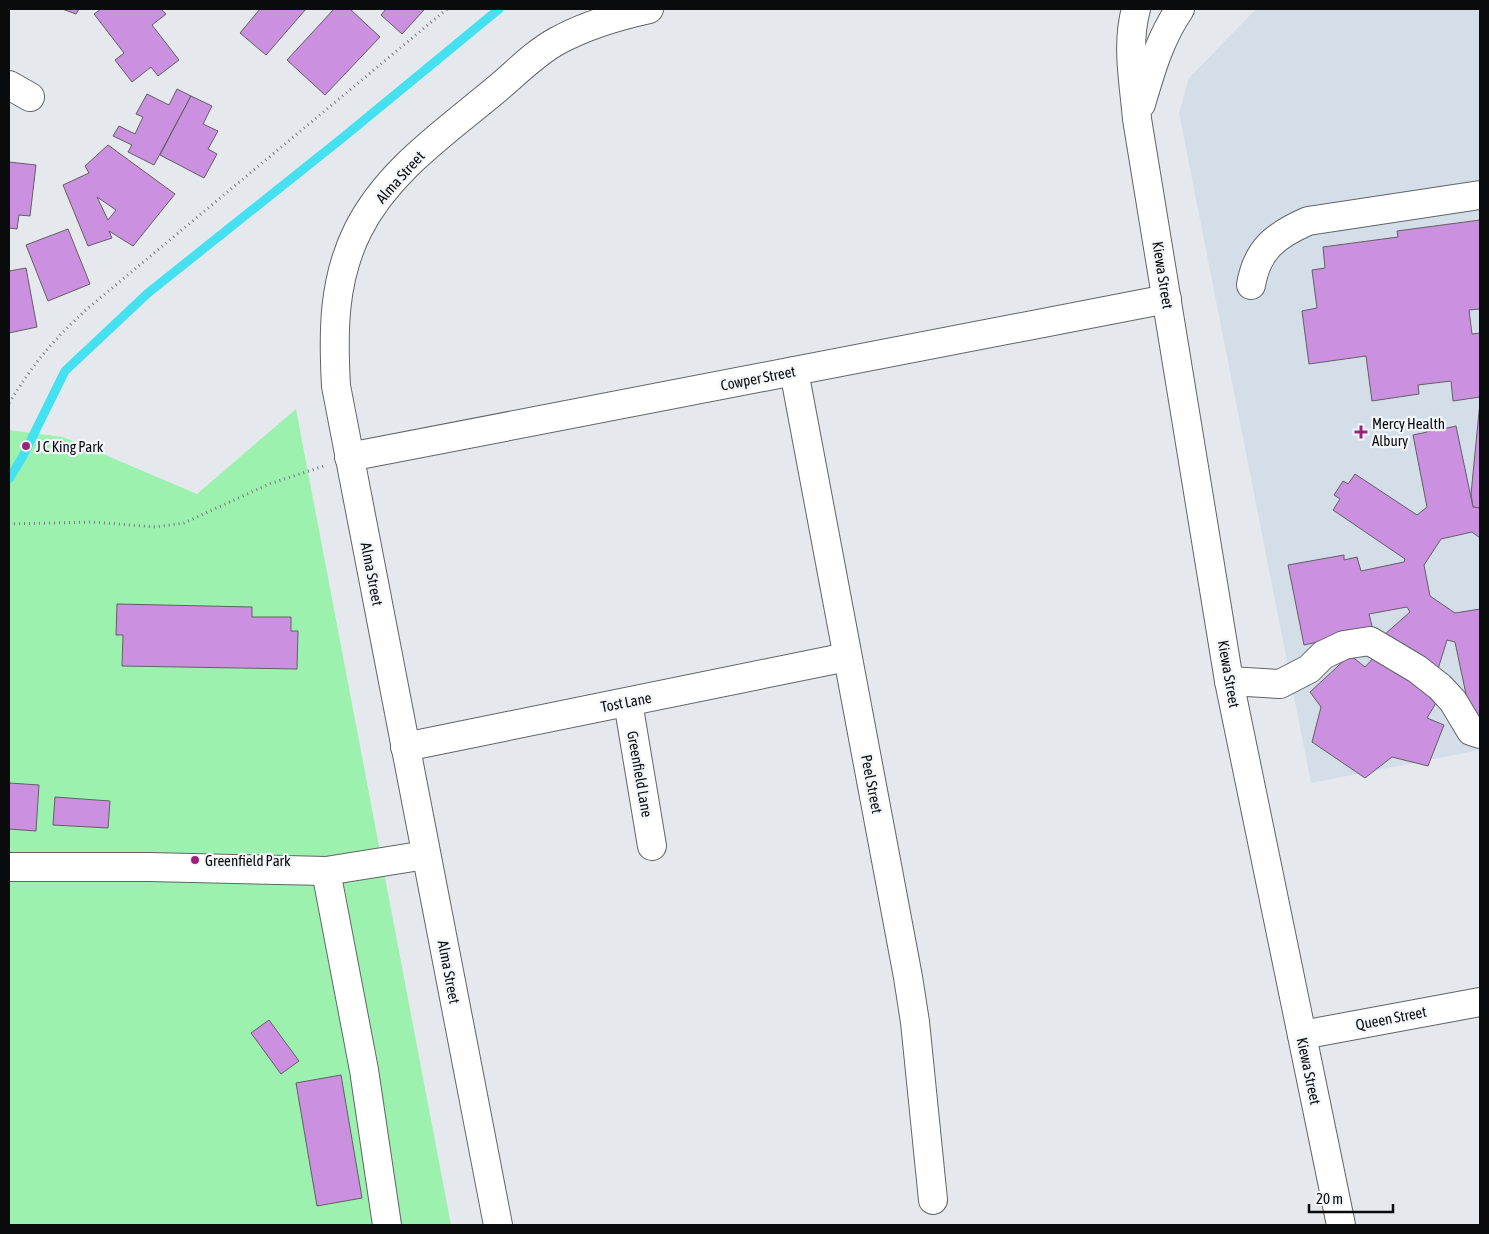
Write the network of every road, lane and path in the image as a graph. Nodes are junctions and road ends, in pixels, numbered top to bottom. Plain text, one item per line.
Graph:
1 (447, 9) edge
2 (650, 9) edge
3 (1136, 9) edge
4 (1180, 9) edge
5 (584, 17) edge
6 (1137, 119) junction
7 (1480, 195) edge
8 (1251, 286) dead end
9 (1167, 299) junction
10 (794, 371) junction
11 (9, 403) edge
12 (349, 456) junction
13 (9, 524) edge
14 (848, 657) junction
15 (1230, 681) junction
16 (628, 702) junction
17 (1480, 734) edge
18 (405, 747) junction
19 (652, 846) dead end
20 (426, 855) junction
21 (9, 868) edge
22 (326, 871) junction
23 (1480, 1002) edge
24 (1302, 1035) junction
25 (933, 1200) dead end
26 (388, 1225) edge
27 (498, 1225) edge
28 (1341, 1225) edge

1 - 11 path
2 - 5 street, Alma Street
3 - 6 street, Kiewa Street
4 - 6 street, Kiewa Street
5 - 12 street, Alma Street
6 - 9 street, Kiewa Street
7 - 8 street
9 - 10 street, Cowper Street
9 - 15 street, Kiewa Street
10 - 12 street, Cowper Street
10 - 14 street, Peel Street
12 - 13 path
12 - 18 street, Alma Street
14 - 16 street, Tost Lane
14 - 25 street, Peel Street
15 - 17 street
15 - 24 street, Kiewa Street
16 - 18 street, Tost Lane
16 - 19 street, Greenfield Lane
18 - 20 street, Alma Street
20 - 22 street
20 - 27 street, Alma Street
21 - 22 street
22 - 26 street
23 - 24 street, Queen Street
24 - 28 street, Kiewa Street

